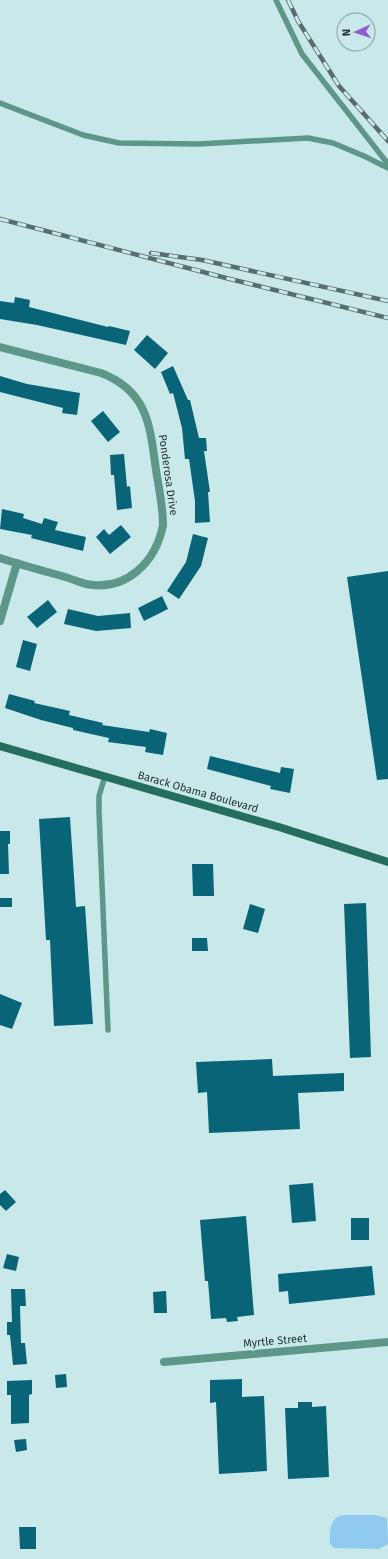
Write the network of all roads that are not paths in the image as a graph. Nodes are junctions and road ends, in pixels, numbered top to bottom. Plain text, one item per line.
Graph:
1 (276, 0) edge
2 (0, 103) edge
3 (388, 164) edge
4 (388, 168) edge
5 (0, 347) edge
6 (0, 558) edge
7 (16, 563) junction
8 (0, 622) edge
9 (0, 746) edge
10 (105, 776) junction
11 (388, 862) edge
12 (108, 1030) dead end
13 (388, 1342) edge
14 (164, 1362) dead end

1 - 3 lane
2 - 4 lane
5 - 7 street, Ponderosa Drive
6 - 7 street, Ponderosa Drive
7 - 8 street
9 - 10 main road, Barack Obama Boulevard
10 - 11 main road, Barack Obama Boulevard
10 - 12 lane
13 - 14 street, Myrtle Street

